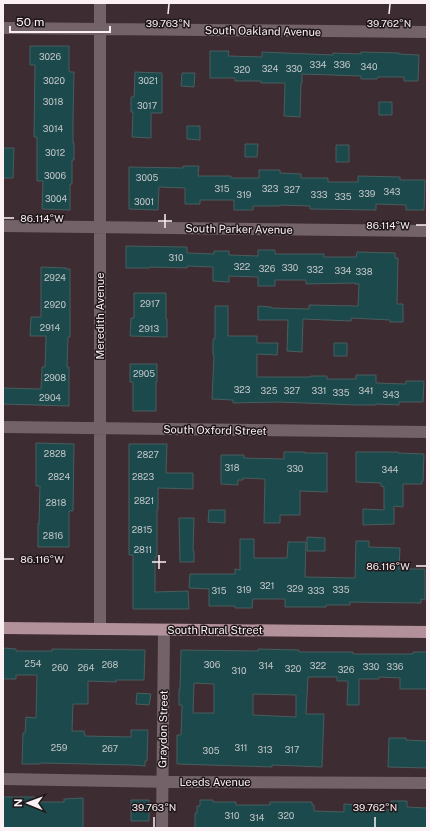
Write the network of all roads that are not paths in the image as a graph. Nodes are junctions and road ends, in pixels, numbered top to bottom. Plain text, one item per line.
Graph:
1 (100, 3) edge
2 (3, 28) edge
3 (100, 29) junction
4 (427, 32) edge
5 (3, 226) edge
6 (100, 228) junction
7 (427, 231) edge
8 (3, 427) edge
9 (100, 428) junction
10 (427, 432) edge
11 (3, 628) edge
12 (100, 629) junction
13 (164, 630) junction
14 (427, 632) edge
15 (3, 779) edge
16 (162, 782) junction
17 (427, 783) edge
18 (162, 828) edge

1 - 3 street, Meredith Avenue
2 - 3 street, South Oakland Avenue
3 - 4 street, South Oakland Avenue
3 - 6 street, Meredith Avenue
5 - 6 street, South Parker Avenue
6 - 7 street, South Parker Avenue
6 - 9 street, Meredith Avenue
8 - 9 street, South Oxford Street
9 - 10 street, South Oxford Street
9 - 12 street, Meredith Avenue
11 - 12 main road, South Rural Street
12 - 13 main road, South Rural Street
13 - 14 main road, South Rural Street
13 - 16 street, Graydon Street
15 - 16 street, Leeds Avenue
16 - 17 street, Leeds Avenue
16 - 18 street, Graydon Street

